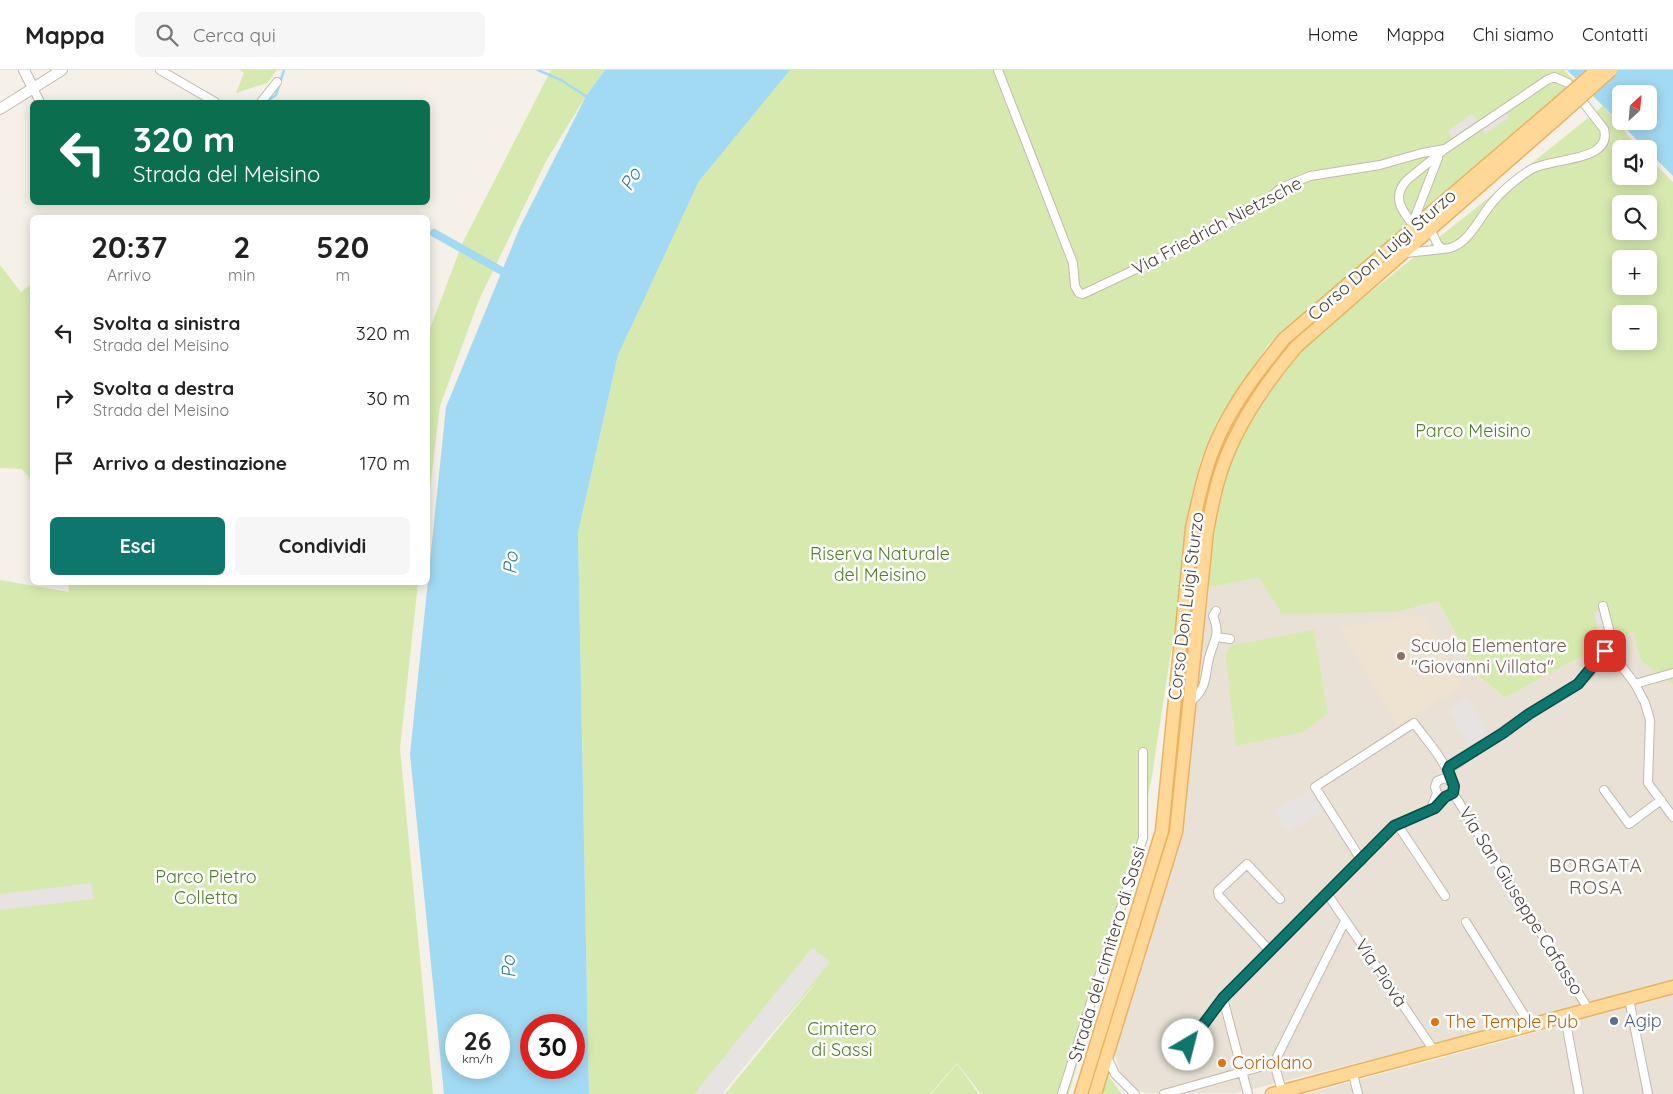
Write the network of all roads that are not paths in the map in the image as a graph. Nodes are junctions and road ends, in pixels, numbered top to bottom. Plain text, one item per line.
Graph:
1 (24, 70) edge
2 (62, 70) edge
3 (160, 70) edge
4 (998, 70) edge
5 (1597, 70) edge
6 (1610, 70) edge
7 (277, 82) dead end
8 (33, 88) junction
9 (39, 100) edge
10 (212, 100) edge
11 (263, 100) edge
12 (1561, 108) junction
13 (0, 109) edge
14 (1442, 152) junction
15 (1414, 226) junction
16 (1431, 231) junction
17 (1443, 249) junction
18 (1406, 252) junction
19 (1603, 606) dead end
20 (1216, 611) dead end
21 (1217, 638) junction
22 (1230, 639) dead end
23 (1614, 649) junction
24 (1673, 673) edge
25 (1635, 684) junction
26 (1189, 703) junction
27 (1143, 752) dead end
28 (1438, 757) junction
29 (1448, 770) junction
30 (1442, 778) junction
31 (1451, 780) junction
32 (1604, 790) dead end
33 (1437, 793) junction
34 (1449, 795) junction
35 (1661, 800) junction
36 (1430, 811) junction
37 (1673, 817) edge
38 (1397, 824) junction
39 (1362, 861) junction
40 (1328, 895) junction
41 (1445, 896) dead end
42 (1280, 899) dead end
43 (1345, 921) junction
44 (1466, 922) dead end
45 (1270, 951) junction
46 (1673, 987) edge
47 (1223, 998) junction
48 (1629, 999) junction
49 (1589, 1010) junction
50 (1565, 1017) junction
51 (1531, 1026) junction
52 (1435, 1052) junction
53 (1107, 1057) junction
54 (1176, 1061) dead end
55 (1274, 1063) junction
56 (1244, 1072) junction
57 (1353, 1074) junction
58 (1133, 1093) edge
59 (1277, 1093) edge
60 (1062, 1094) edge
61 (1081, 1094) edge
62 (1095, 1094) edge
63 (1164, 1094) edge
64 (1248, 1094) edge
65 (1358, 1094) edge
66 (1579, 1094) edge
67 (1648, 1094) edge

1 - 8 street
2 - 8 street
3 - 10 street
4 - 14 street, Via Friedrich Nietzsche
5 - 12 main road, bridge
6 - 12 main road, bridge
7 - 11 street
8 - 9 street
8 - 13 street
12 - 15 main road, Corso Don Luigi Sturzo
12 - 16 main road, Corso Don Luigi Sturzo
14 - 15 street
14 - 15 street
14 - 17 street
15 - 61 main road, Corso Don Luigi Sturzo
16 - 17 street
16 - 18 main road, Corso Don Luigi Sturzo
17 - 18 street
18 - 26 main road, Corso Don Luigi Sturzo
19 - 23 street
20 - 21 street
21 - 22 street
21 - 26 street
23 - 25 street
23 - 29 street
24 - 25 street
25 - 35 street
26 - 53 main road, Corso Don Luigi Sturzo
27 - 60 street, Strada del cimitero di Sassi
28 - 29 street
28 - 30 street
28 - 39 street
29 - 31 street
30 - 31 street
30 - 33 street
31 - 34 street
32 - 35 street
33 - 34 street
33 - 36 street
34 - 36 street
34 - 49 street, Via San Giuseppe Cafasso
35 - 37 street
36 - 38 street
38 - 39 street
38 - 41 street
39 - 40 street
40 - 43 street, Via Piovà
40 - 45 street
42 - 45 street
43 - 52 street, Via Piovà
43 - 55 street
44 - 51 street
45 - 47 street
46 - 48 main road
47 - 54 street
47 - 56 street
48 - 49 main road
48 - 67 street
49 - 50 main road
50 - 51 main road
50 - 66 street
51 - 52 main road
52 - 57 main road
53 - 58 street
53 - 62 main road, Corso Don Luigi Sturzo
55 - 56 street
55 - 59 street
56 - 63 street
56 - 64 street
57 - 59 main road
57 - 65 street

